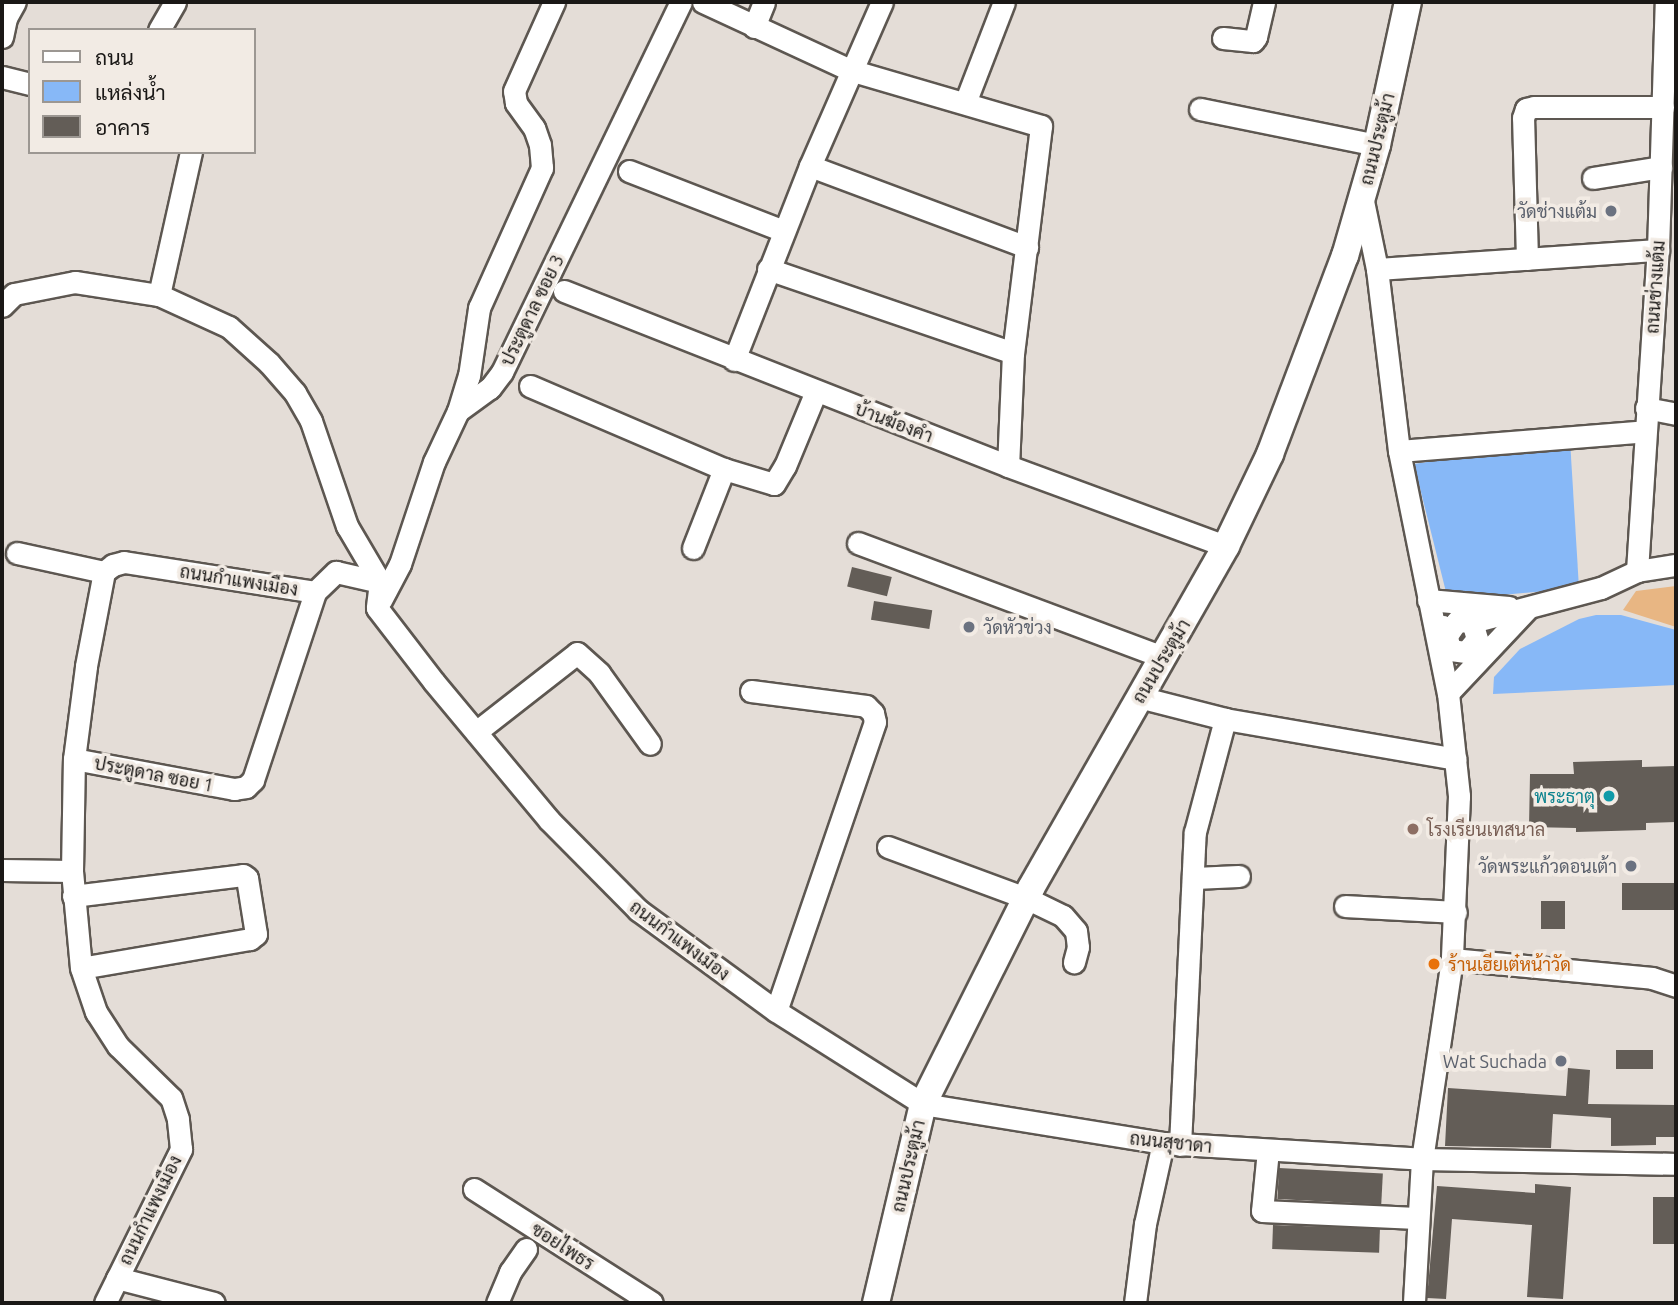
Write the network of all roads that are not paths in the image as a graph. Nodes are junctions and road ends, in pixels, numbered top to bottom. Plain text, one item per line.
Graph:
1 (15, 2) edge
2 (175, 2) edge
3 (554, 2) edge
4 (681, 2) edge
5 (703, 2) edge
6 (764, 2) edge
7 (881, 2) edge
8 (1004, 2) edge
9 (1264, 2) edge
10 (1408, 2) edge
11 (1666, 2) edge
12 (754, 27) junction
13 (160, 28) edge
14 (2, 37) edge
15 (1223, 38) dead end
16 (850, 70) junction
17 (2, 77) edge
18 (28, 84) edge
19 (965, 103) junction
20 (1663, 107) junction
21 (1200, 109) dead end
22 (1377, 145) junction
23 (191, 154) edge
24 (810, 166) junction
25 (629, 171) dead end
26 (1666, 172) edge
27 (1593, 177) dead end
28 (1362, 196) junction
29 (784, 231) junction
30 (1027, 247) junction
31 (1658, 250) junction
32 (1527, 259) junction
33 (768, 269) junction
34 (1377, 269) junction
35 (564, 291) dead end
36 (159, 295) junction
37 (2, 306) edge
38 (1013, 353) junction
39 (734, 360) junction
40 (530, 386) dead end
41 (816, 391) junction
42 (1646, 408) junction
43 (458, 411) junction
44 (1676, 414) edge
45 (1645, 431) junction
46 (1399, 451) junction
47 (1008, 466) junction
48 (724, 469) junction
49 (858, 543) dead end
50 (1226, 547) junction
51 (692, 548) dead end
52 (17, 553) dead end
53 (1676, 565) edge
54 (1637, 571) junction
55 (104, 572) junction
56 (380, 582) junction
57 (315, 592) junction
58 (1428, 600) junction
59 (377, 608) junction
60 (1528, 608) junction
61 (1462, 636) junction
62 (1163, 657) junction
63 (751, 691) dead end
64 (1448, 693) junction
65 (1139, 697) junction
66 (1225, 719) junction
67 (476, 732) junction
68 (650, 744) dead end
69 (1456, 758) junction
70 (74, 759) junction
71 (888, 847) dead end
72 (2, 870) edge
73 (72, 871) junction
74 (1239, 876) dead end
75 (1194, 878) junction
76 (73, 896) junction
77 (1026, 898) junction
78 (1345, 906) dead end
79 (1455, 912) junction
80 (1452, 959) junction
81 (1073, 962) dead end
82 (81, 968) junction
83 (1676, 986) edge
84 (776, 1011) junction
85 (923, 1104) junction
86 (1172, 1144) junction
87 (1268, 1150) junction
88 (1422, 1159) junction
89 (1676, 1164) edge
90 (474, 1189) dead end
91 (1417, 1218) junction
92 (526, 1249) dead end
93 (117, 1278) junction
94 (105, 1303) edge
95 (214, 1303) edge
96 (498, 1303) edge
97 (652, 1303) edge
98 (876, 1303) edge
99 (1135, 1303) edge
100 (1413, 1303) edge

1 - 14 street
2 - 13 street
3 - 43 street
4 - 43 street, ประตูดาล ซอย 3
5 - 12 street
6 - 12 street
7 - 16 street
8 - 19 street
9 - 15 street
10 - 22 main road, ถนนประตูม้า
11 - 20 street, ถนนช่างแต้ม
12 - 16 street
16 - 19 street
16 - 24 street
17 - 18 street
19 - 30 street
20 - 26 street, ถนนช่างแต้ม
20 - 32 street
21 - 22 street
22 - 28 main road, ถนนประตูม้า
23 - 36 street
24 - 29 street
24 - 30 street
25 - 29 street
26 - 27 street
26 - 31 street, ถนนช่างแต้ม
28 - 34 street
28 - 50 main road, ถนนประตูม้า
29 - 33 street
30 - 38 street
31 - 32 street
31 - 42 street, ถนนช่างแต้ม
32 - 34 street
33 - 38 street
33 - 39 street
34 - 46 street
35 - 39 street, บ้านฆ้องคำ
36 - 37 street
36 - 56 street
38 - 47 street
39 - 41 street, บ้านฆ้องคำ
40 - 48 street
41 - 47 street, บ้านฆ้องคำ
41 - 48 street
42 - 44 street
42 - 45 street, ถนนช่างแต้ม
43 - 59 street, ประตูดาล ซอย 3
45 - 46 street
45 - 54 street, ถนนช่างแต้ม
46 - 58 street
47 - 50 street, บ้านฆ้องคำ
48 - 51 street
49 - 62 street
50 - 62 main road, ถนนประตูม้า
52 - 55 street
53 - 54 street
54 - 60 street
55 - 57 street, ถนนกำแพงเมือง
55 - 70 street, ถนนกำแพงเมือง
56 - 57 street, ถนนกำแพงเมือง
56 - 59 street
57 - 70 street, ประตูดาล ซอย 1
58 - 60 street
58 - 61 street
58 - 64 street
59 - 67 street, ถนนกำแพงเมือง
60 - 61 street
60 - 64 street
61 - 64 street
62 - 65 main road, ถนนประตูม้า
63 - 84 street
64 - 69 street
65 - 66 street
65 - 77 main road, ถนนประตูม้า
66 - 69 street
66 - 75 street
67 - 68 street
67 - 84 street, ถนนกำแพงเมือง
69 - 79 street
70 - 73 street, ถนนกำแพงเมือง
71 - 77 street
72 - 73 street
73 - 76 street, ถนนกำแพงเมือง
74 - 75 street
75 - 86 street
76 - 82 street, ถนนกำแพงเมือง
76 - 82 street
77 - 81 street
77 - 85 main road, ถนนประตูม้า
78 - 79 street
79 - 80 street
80 - 83 street
80 - 88 street
82 - 93 street, ถนนกำแพงเมือง
84 - 85 street, ถนนกำแพงเมือง
85 - 86 street, ถนนสุชาดา
85 - 98 main road, ถนนประตูม้า
86 - 87 street, ถนนสุชาดา
86 - 99 street
87 - 88 street, ถนนสุชาดา
87 - 91 street
88 - 89 street, ถนนสุชาดา
88 - 91 street
90 - 97 street, ซอยไพธร
91 - 100 street
92 - 96 street
93 - 94 street, ถนนกำแพงเมือง
93 - 95 street

